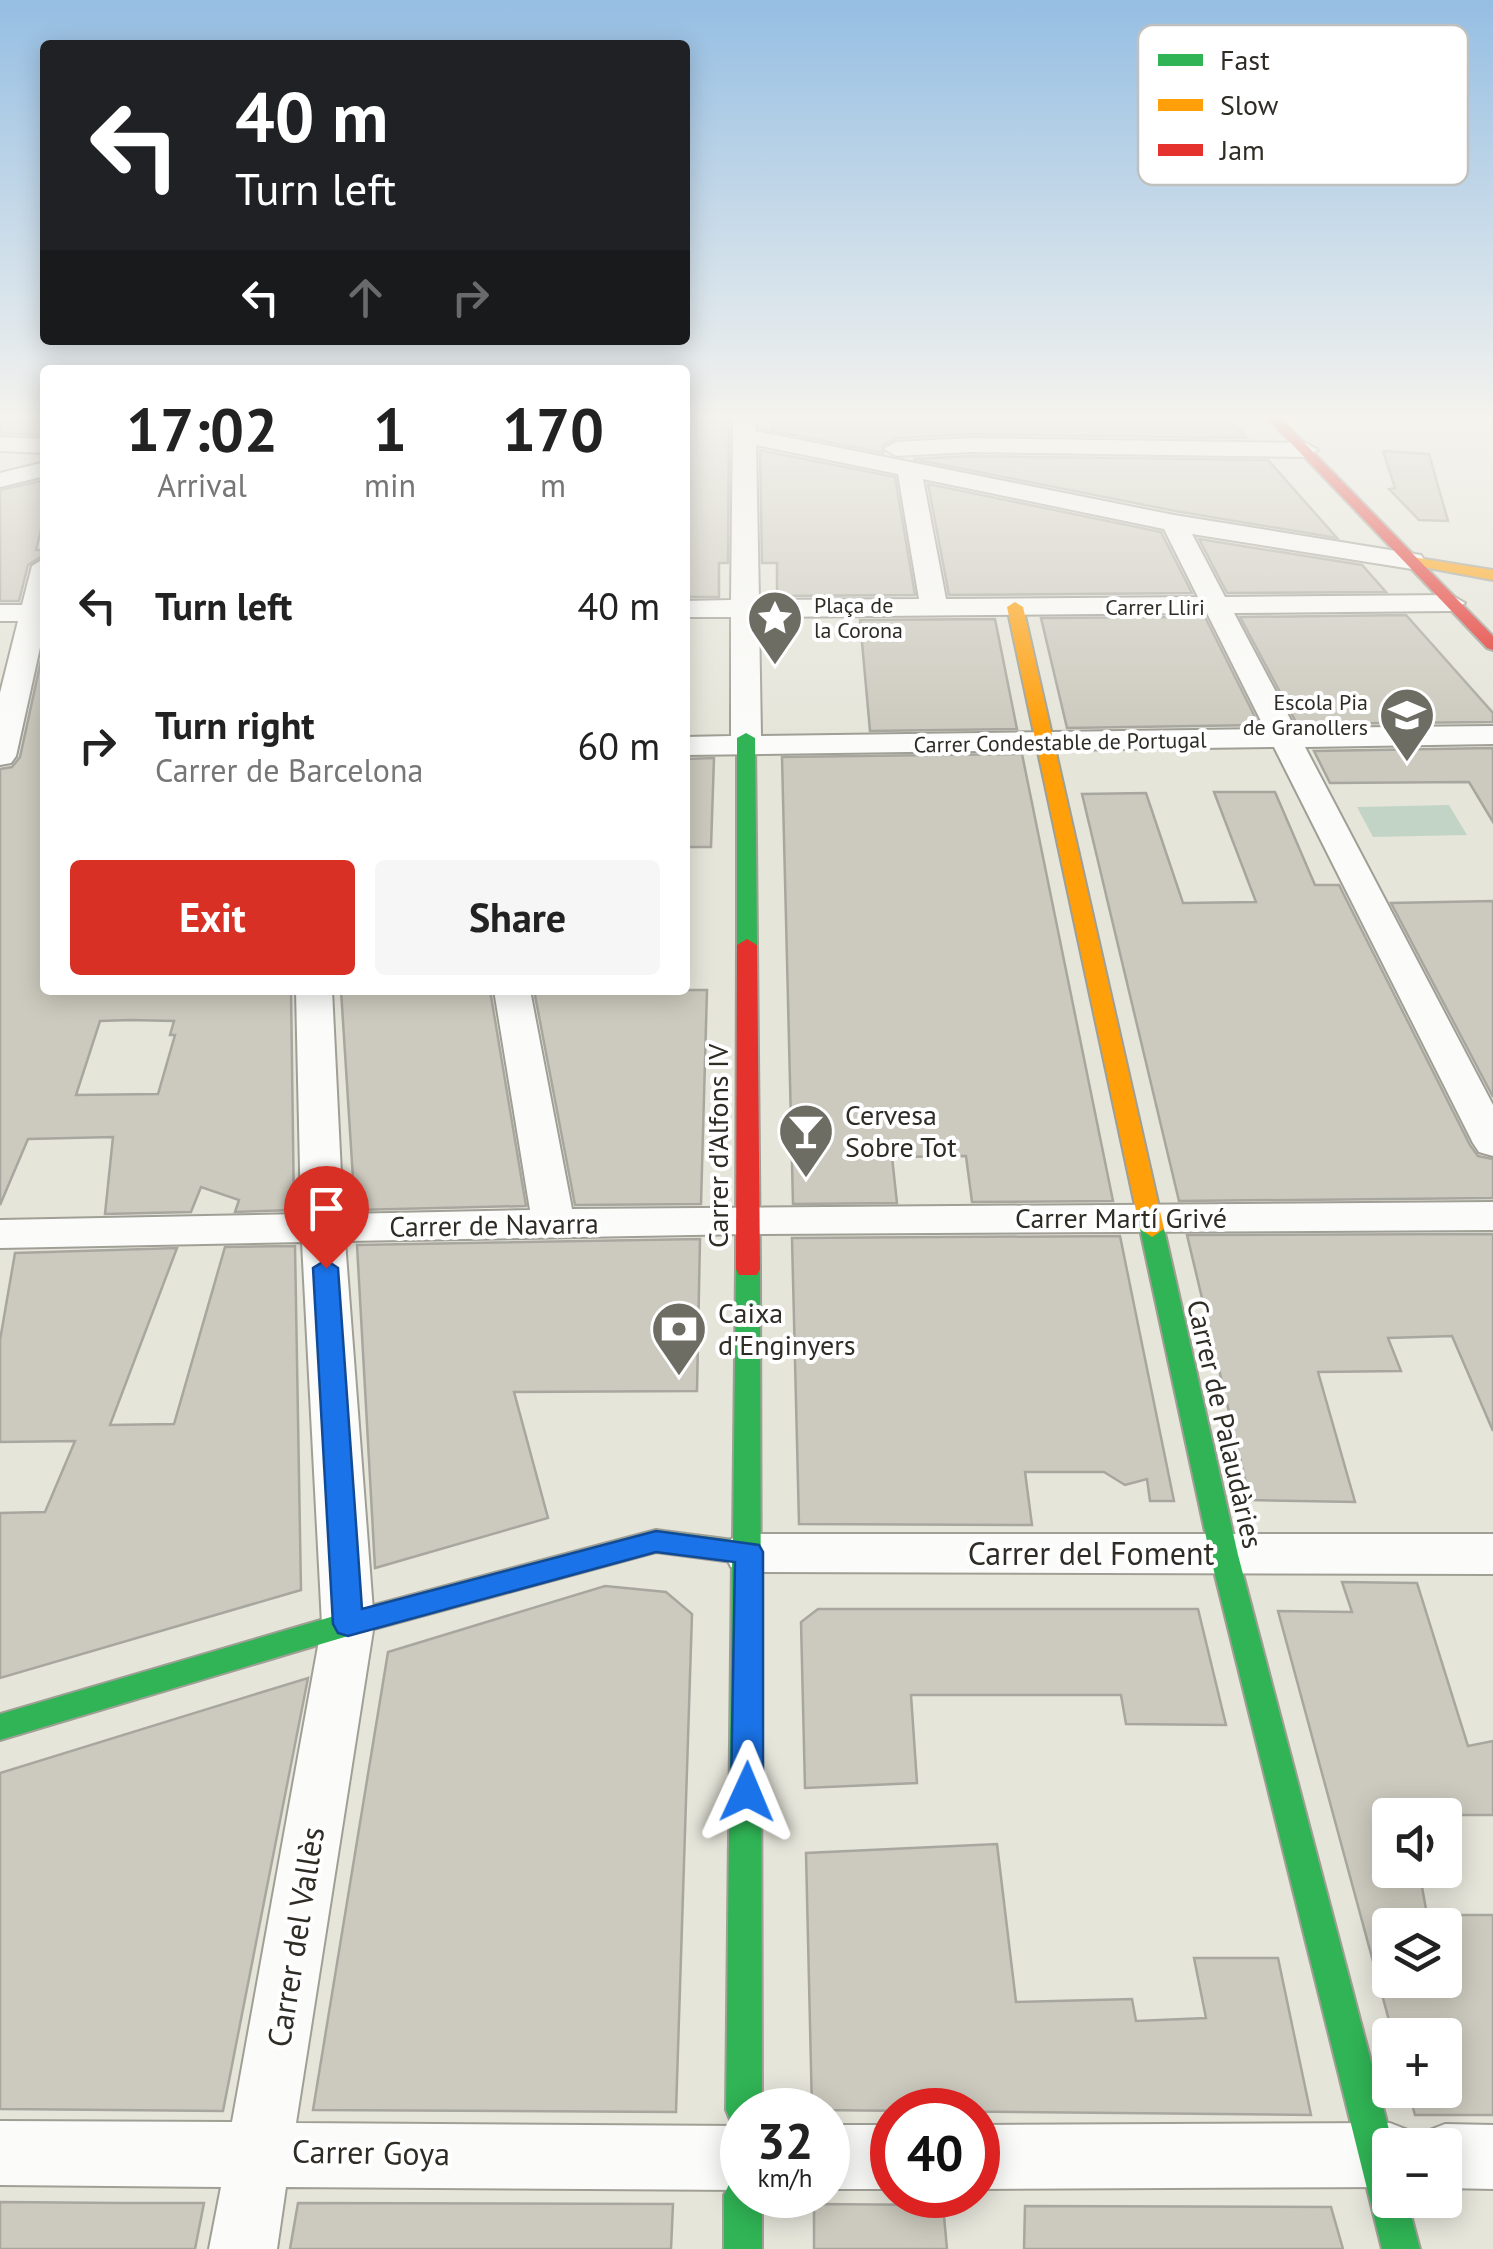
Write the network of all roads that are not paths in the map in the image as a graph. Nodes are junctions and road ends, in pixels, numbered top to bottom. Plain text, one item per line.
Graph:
1 (746, 521) edge
2 (919, 521) edge
3 (1164, 521) edge
4 (1374, 521) edge
5 (1174, 523) junction
6 (1412, 561) junction
7 (1493, 575) edge
8 (1452, 602) junction
9 (1217, 606) junction
10 (934, 607) junction
11 (1015, 607) junction
12 (690, 609) edge
13 (747, 609) junction
14 (0, 613) edge
15 (40, 613) edge
16 (1493, 645) edge
17 (40, 726) edge
18 (1493, 735) edge
19 (1282, 738) junction
20 (3, 742) edge
21 (746, 742) junction
22 (1044, 742) junction
23 (690, 746) edge
24 (314, 995) edge
25 (513, 995) edge
26 (1493, 1143) edge
27 (1493, 1216) edge
28 (1148, 1218) junction
29 (748, 1220) junction
30 (553, 1223) junction
31 (323, 1229) junction
32 (0, 1234) edge
33 (749, 1552) junction
34 (1493, 1554) edge
35 (1224, 1555) junction
36 (348, 1624) junction
37 (0, 1727) edge
38 (744, 2088) edge
39 (1376, 2128) edge
40 (0, 2152) edge
41 (260, 2152) junction
42 (1372, 2155) edge
43 (1000, 2156) edge
44 (1462, 2156) edge
45 (1493, 2157) edge
46 (720, 2158) edge
47 (743, 2218) edge
48 (1394, 2218) edge
49 (242, 2249) edge
50 (743, 2249) edge
51 (1400, 2249) edge

1 - 13 street
2 - 10 street
3 - 5 street
4 - 6 street
5 - 6 street
5 - 9 street
6 - 7 street
6 - 8 street
8 - 9 street, Carrer Lliri
8 - 16 street
9 - 11 street, Carrer Lliri
9 - 19 street
10 - 11 street, Carrer Lliri
10 - 13 street, Carrer Lliri
11 - 22 street, Carrer de Palaudàries
12 - 13 street
13 - 21 street
14 - 15 street
15 - 20 street
17 - 20 street
18 - 19 street, Carrer Condestable de Portugal
19 - 22 street, Carrer Condestable de Portugal
19 - 26 street
21 - 22 street, Carrer Condestable de Portugal
21 - 23 street, Carrer Condestable de Portugal
21 - 29 street, Carrer d'Alfons IV
22 - 28 street, Carrer de Palaudàries
24 - 31 street, Carrer del Vallès
25 - 30 street
27 - 28 street, Carrer Martí Grivé
28 - 29 street, Carrer Martí Grivé
28 - 35 street, Carrer de Palaudàries
29 - 30 street, Carrer de Navarra
29 - 33 street, Carrer d'Alfons IV
30 - 31 street, Carrer de Navarra
31 - 32 street, Carrer de Navarra
31 - 36 street, Carrer del Vallès
33 - 35 street, Carrer del Foment
33 - 36 street
33 - 38 street, Carrer d'Alfons IV
34 - 35 street, Carrer del Foment
35 - 39 street, Carrer de Palaudàries
36 - 37 street
36 - 41 street, Carrer del Vallès
40 - 41 street, Carrer Goya
41 - 46 street, Carrer Goya
41 - 49 street, Carrer del Vallès
42 - 43 street
44 - 45 street
47 - 50 street
48 - 51 street, Carrer de Palaudàries

